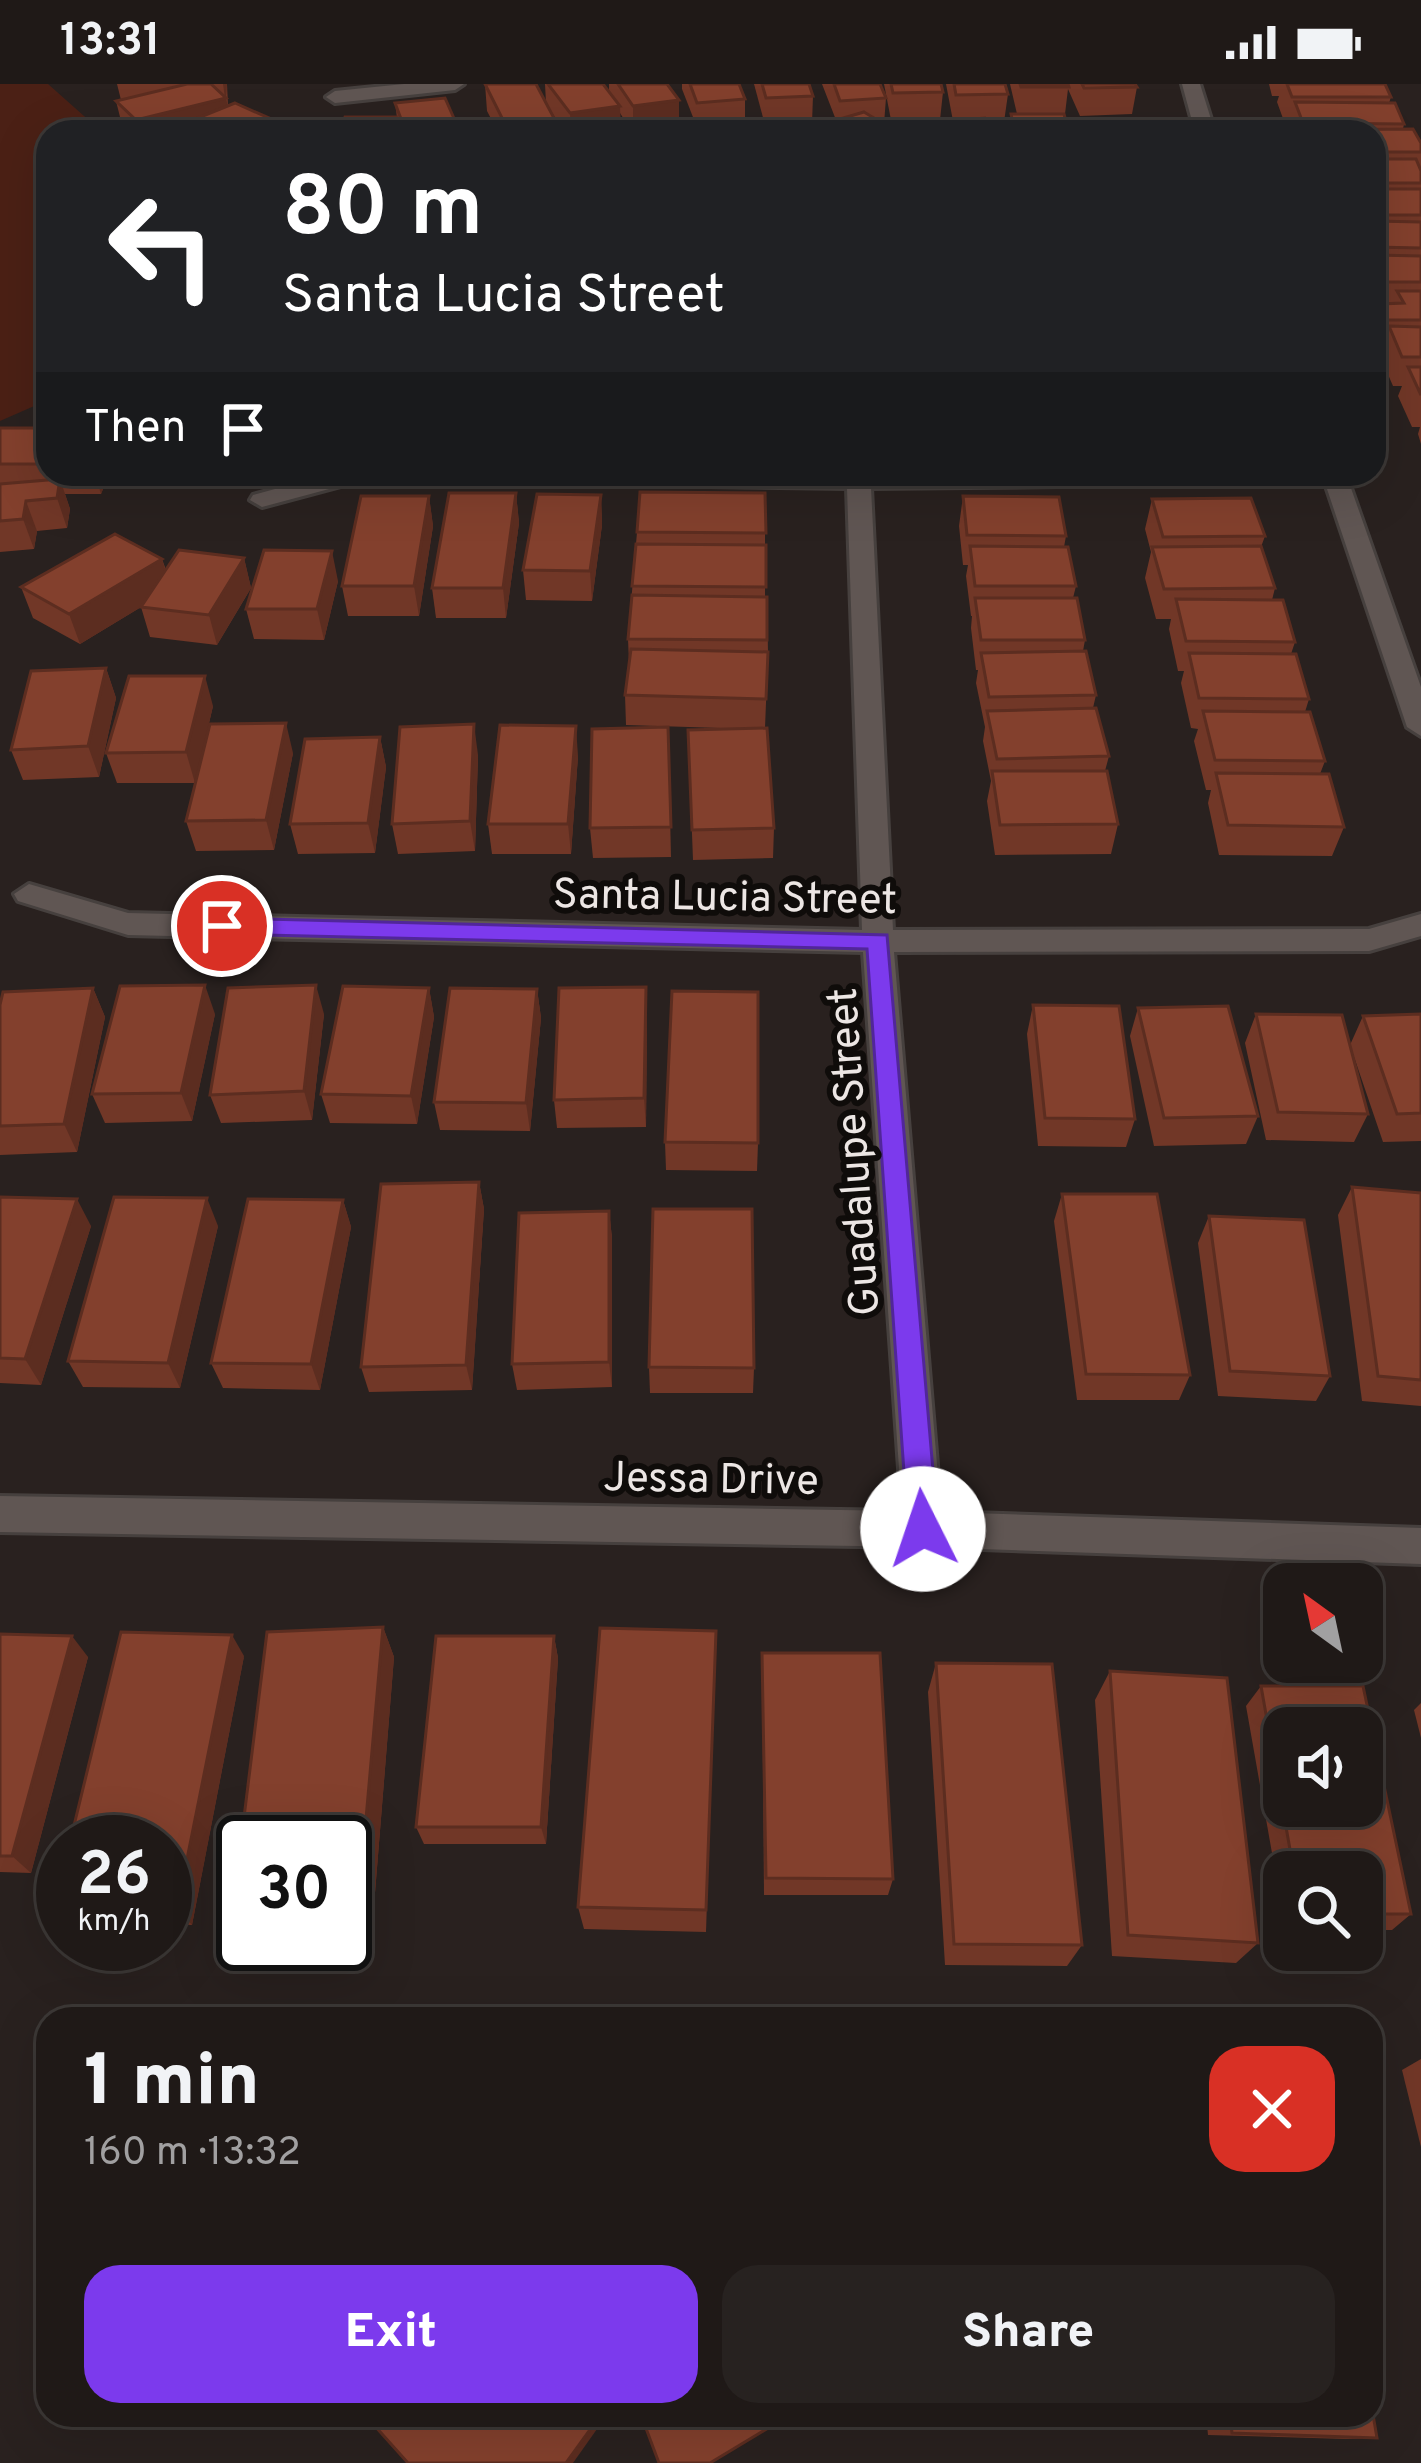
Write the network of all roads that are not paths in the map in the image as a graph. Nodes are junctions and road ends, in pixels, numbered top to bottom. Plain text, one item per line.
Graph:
1 (455, 84) edge
2 (1191, 84) edge
3 (335, 98) dead end
4 (1202, 120) edge
5 (314, 486) edge
6 (859, 486) edge
7 (1338, 486) edge
8 (262, 500) dead end
9 (1421, 728) edge
10 (29, 894) dead end
11 (1421, 925) edge
12 (878, 941) junction
13 (0, 1514) edge
14 (923, 1529) junction
15 (1421, 1546) edge

1 - 3 street
2 - 4 street
5 - 8 street
6 - 12 street, Guadalupe Street
7 - 9 street
10 - 12 street, Santa Lucia Street
11 - 12 street, Santa Lucia Street
12 - 14 street, Guadalupe Street
13 - 14 street, Jessa Drive
14 - 15 street, Jessa Drive

